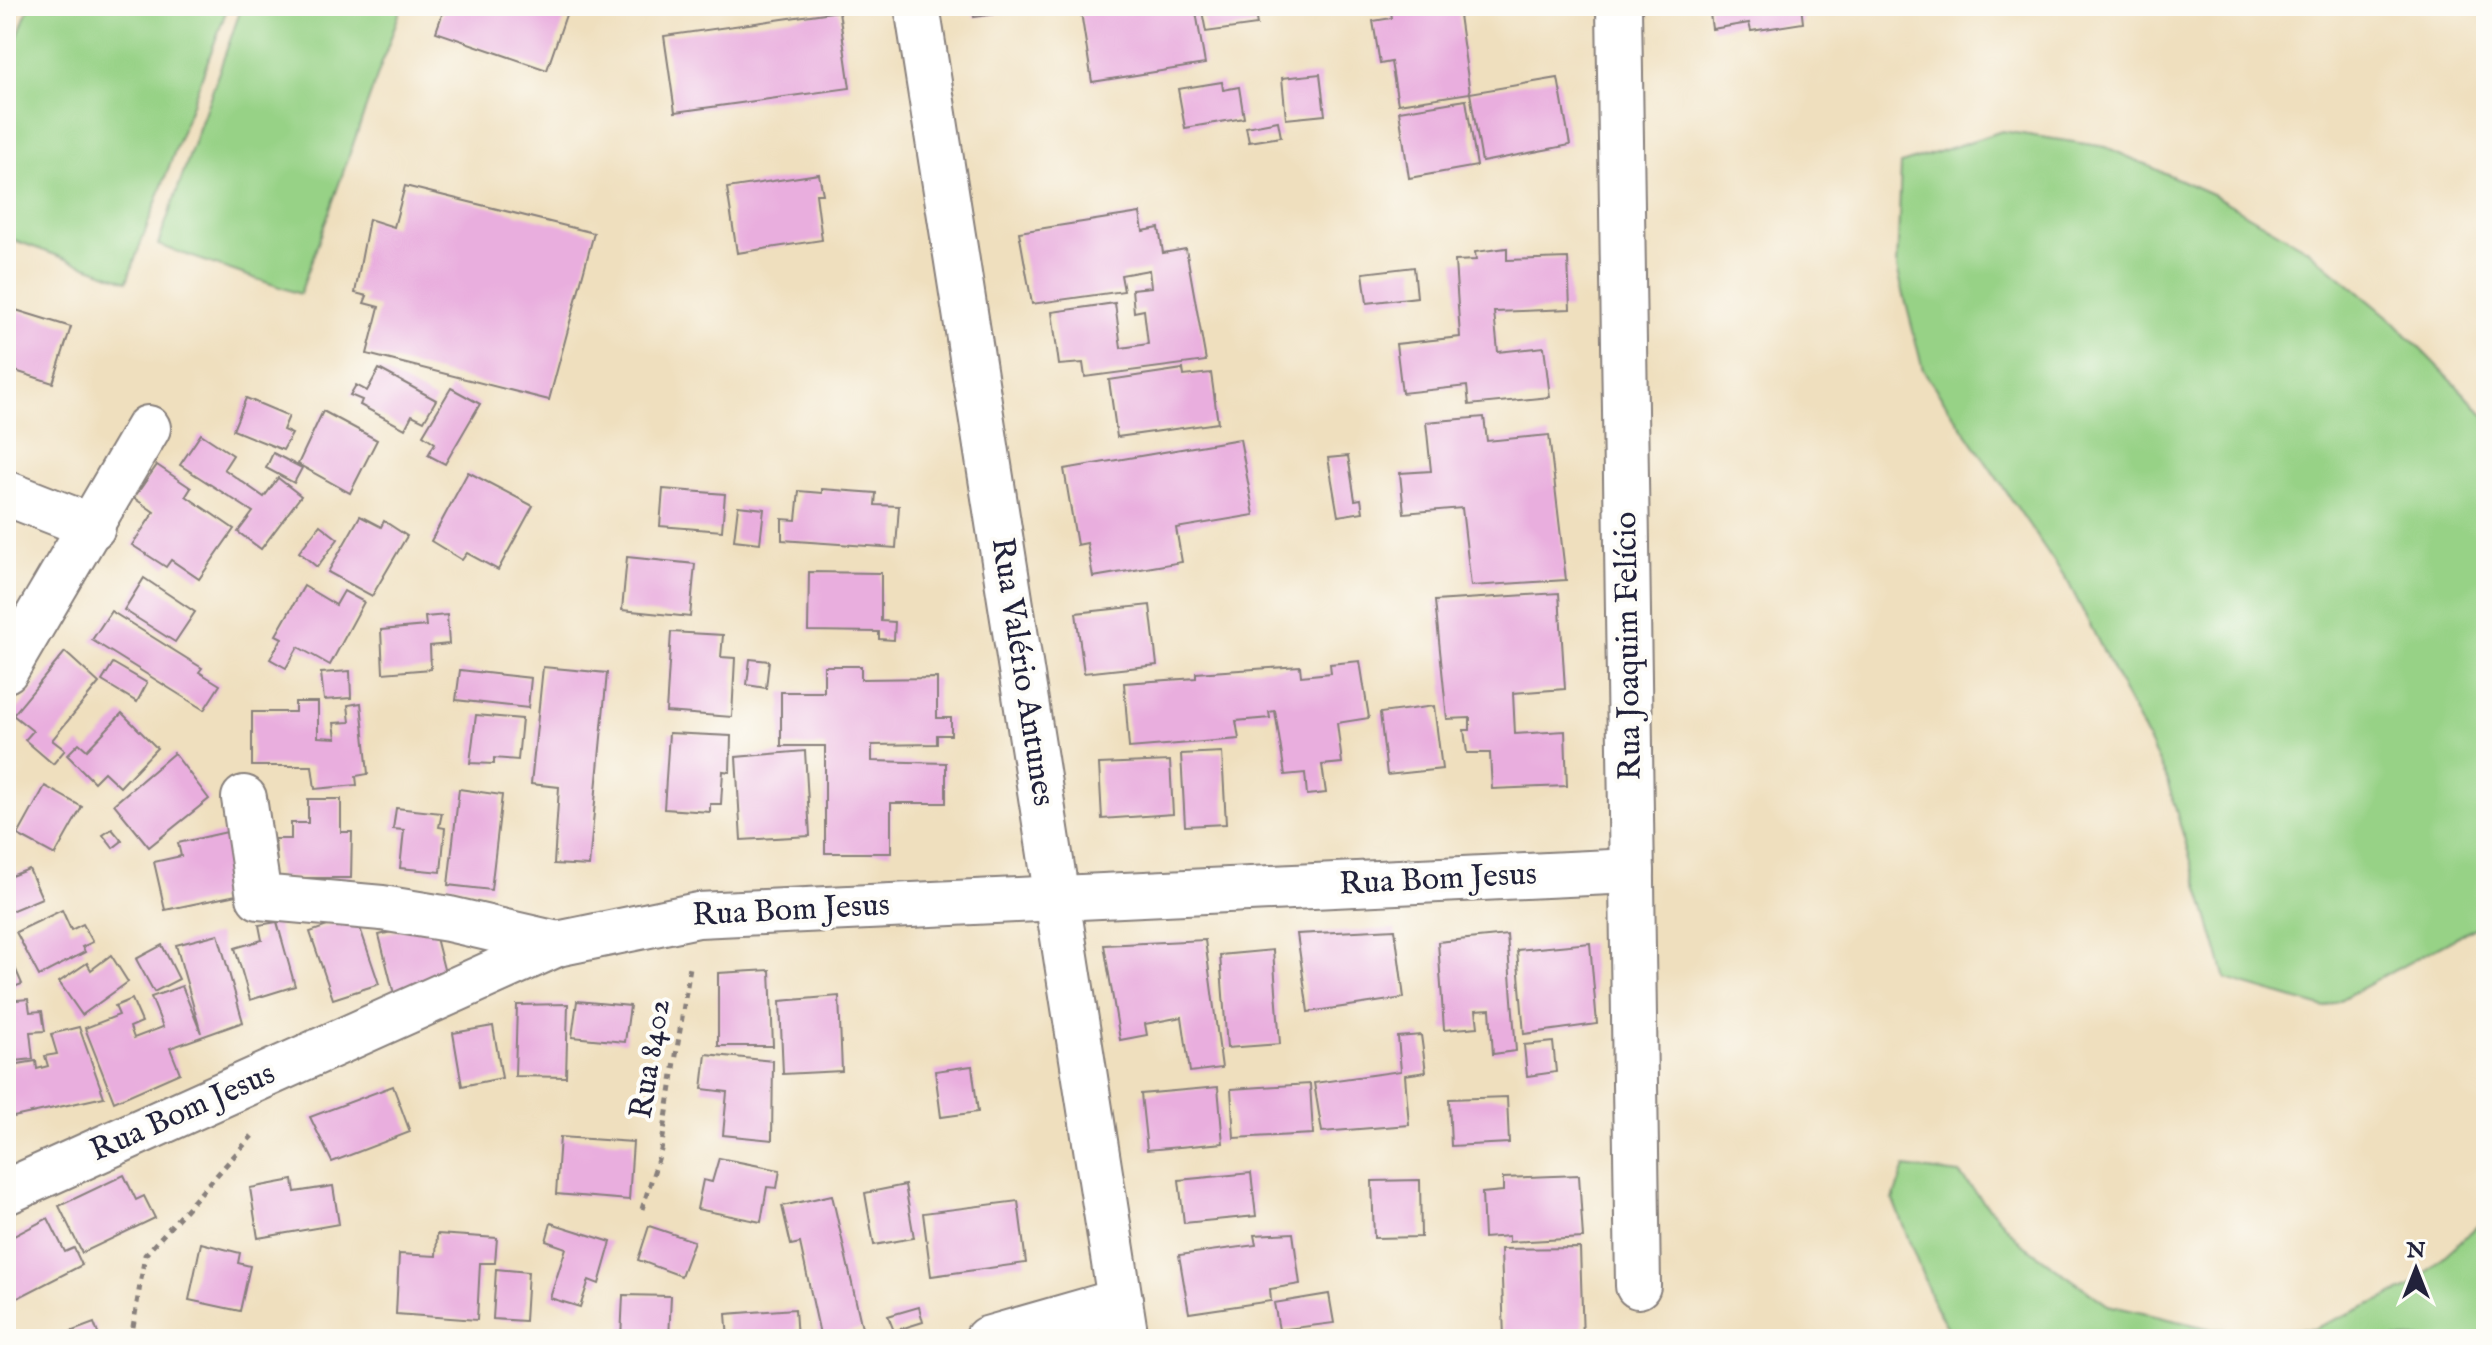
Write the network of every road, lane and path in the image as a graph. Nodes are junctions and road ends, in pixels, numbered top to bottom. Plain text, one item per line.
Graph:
1 (917, 6) edge
2 (1619, 6) edge
3 (148, 428) dead end
4 (6, 493) edge
5 (93, 527) junction
6 (6, 670) edge
7 (244, 798) dead end
8 (1632, 871) junction
9 (1057, 897) junction
10 (698, 915) junction
11 (557, 944) junction
12 (259, 1128) dead end
13 (6, 1192) edge
14 (642, 1209) dead end
15 (1638, 1286) dead end
16 (1123, 1320) edge
17 (131, 1339) edge
18 (987, 1339) edge

1 - 9 street, Rua Valério Antunes
2 - 8 street, Rua Joaquim Felício
3 - 5 street
4 - 5 street
5 - 6 street
7 - 11 street
8 - 9 street, Rua Bom Jesus
8 - 15 street, Rua Joaquim Felício
9 - 10 street, Rua Bom Jesus
9 - 16 street, Rua Valério Antunes
10 - 11 street, Rua Bom Jesus
10 - 14 path, Rua 8402
11 - 13 street, Rua Bom Jesus
12 - 17 path
16 - 18 street

